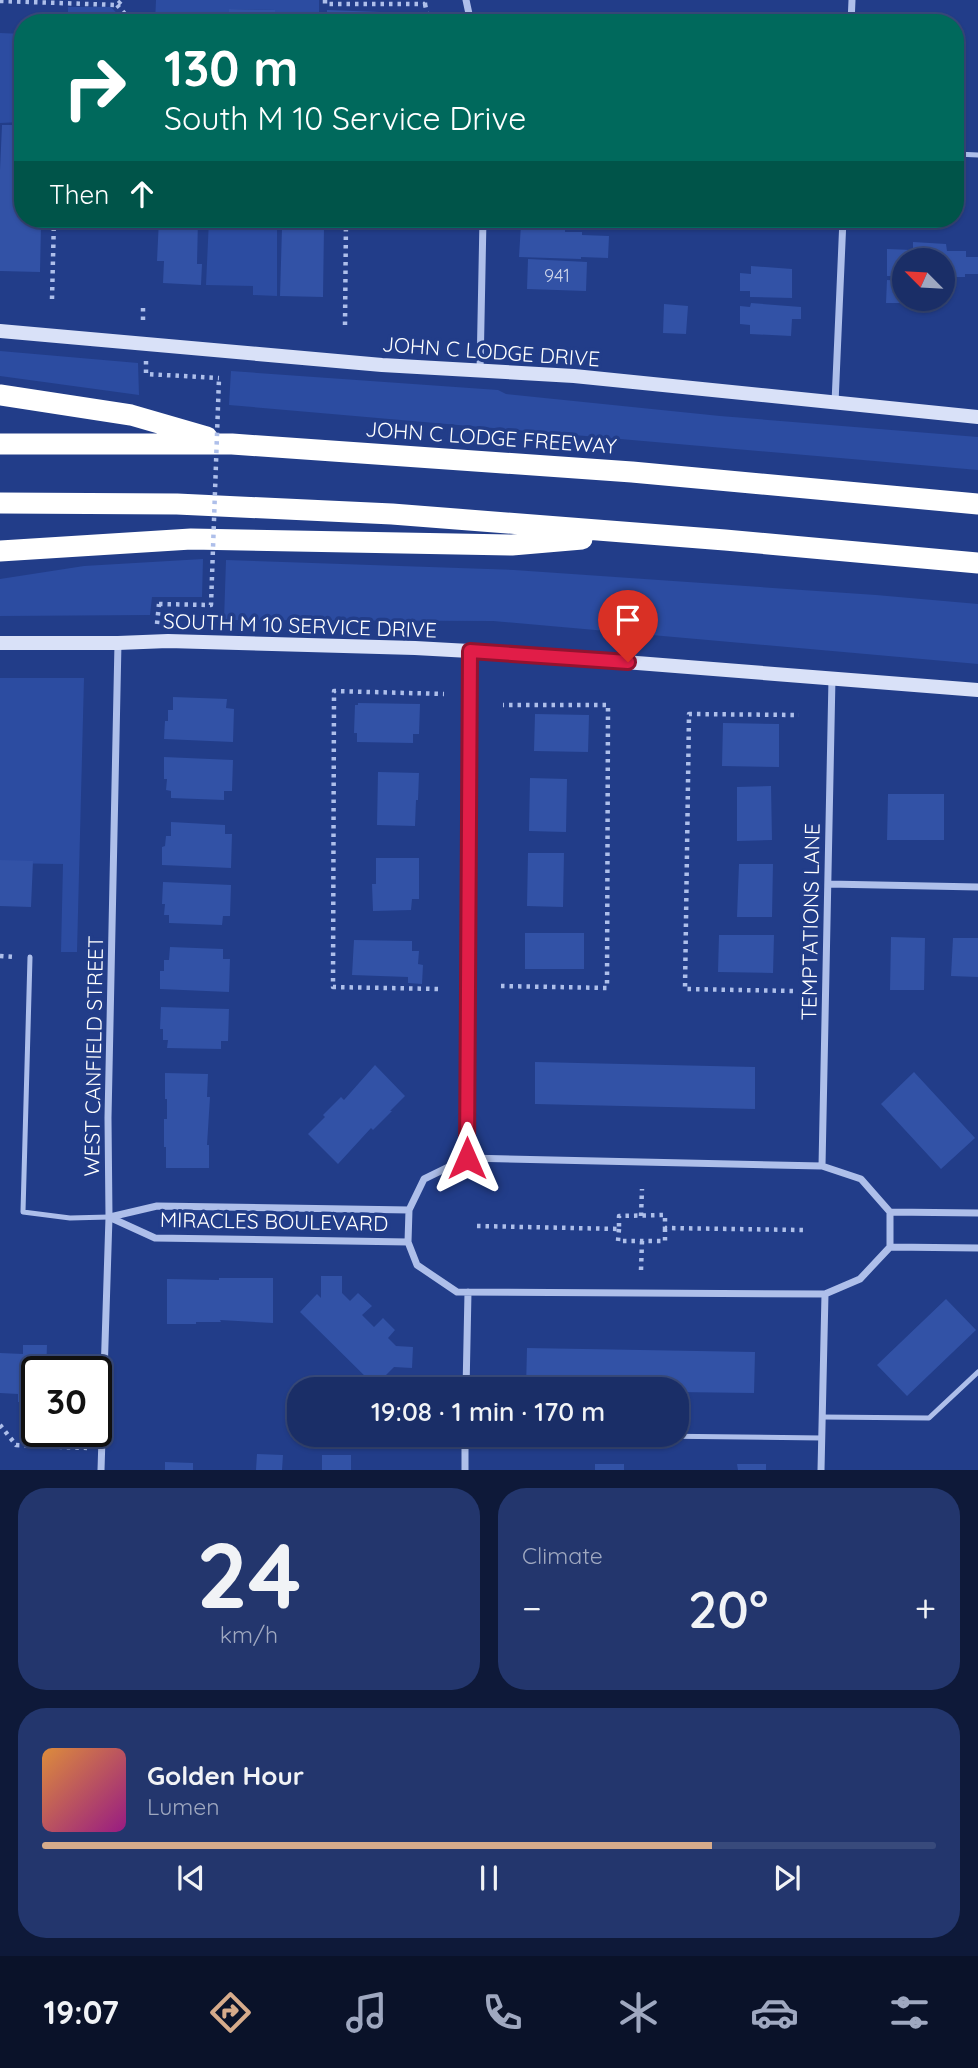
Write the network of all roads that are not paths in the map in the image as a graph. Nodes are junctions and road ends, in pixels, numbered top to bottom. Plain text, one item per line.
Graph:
1 (483, 228) edge
2 (843, 228) edge
3 (0, 331) edge
4 (480, 371) junction
5 (0, 395) edge
6 (835, 403) junction
7 (978, 417) edge
8 (0, 444) edge
9 (232, 444) junction
10 (0, 503) edge
11 (978, 503) edge
12 (646, 534) junction
13 (0, 551) edge
14 (978, 563) edge
15 (0, 643) edge
16 (118, 643) junction
17 (470, 651) junction
18 (832, 678) junction
19 (978, 690) edge
20 (828, 884) junction
21 (978, 887) edge
22 (30, 957) dead end
23 (467, 1158) junction
24 (822, 1167) junction
25 (409, 1210) junction
26 (890, 1212) junction
27 (978, 1213) edge
28 (109, 1217) junction
29 (408, 1242) junction
30 (890, 1247) junction
31 (978, 1248) edge
32 (468, 1292) junction
33 (825, 1294) junction
34 (978, 1372) edge
35 (466, 1377) edge
36 (822, 1417) junction
37 (689, 1436) edge
38 (822, 1438) junction
39 (465, 1447) edge
40 (101, 1469) edge
41 (465, 1469) edge
42 (821, 1469) edge

1 - 4 street
2 - 6 street
3 - 4 main road, JOHN C LODGE DRIVE
4 - 6 main road, JOHN C LODGE DRIVE
5 - 9 highway
6 - 7 main road, JOHN C LODGE DRIVE
8 - 9 highway, JOHN C LODGE FREEWAY
9 - 11 highway, JOHN C LODGE FREEWAY
10 - 12 highway
12 - 13 highway
12 - 14 highway
15 - 16 main road, SOUTH M 10 SERVICE DRIVE
16 - 17 main road, SOUTH M 10 SERVICE DRIVE
16 - 28 street, WEST CANFIELD STREET
17 - 18 main road, SOUTH M 10 SERVICE DRIVE
17 - 23 street
18 - 19 main road
18 - 20 street, TEMPTATIONS LANE
20 - 21 street
20 - 24 street, TEMPTATIONS LANE
22 - 28 lane
23 - 24 street, MIRACLES BOULEVARD
23 - 25 street, MIRACLES BOULEVARD
24 - 26 street, MIRACLES BOULEVARD
25 - 28 street, MIRACLES BOULEVARD
25 - 29 street, MIRACLES BOULEVARD
26 - 27 street
26 - 30 street
28 - 29 street, MIRACLES BOULEVARD
28 - 40 street, WEST CANFIELD STREET
29 - 32 street, MIRACLES BOULEVARD
30 - 31 street
30 - 33 street, MIRACLES BOULEVARD
32 - 33 street, MIRACLES BOULEVARD
32 - 35 street
33 - 36 street
34 - 36 lane
36 - 38 street
37 - 38 lane
38 - 42 street
39 - 41 street

